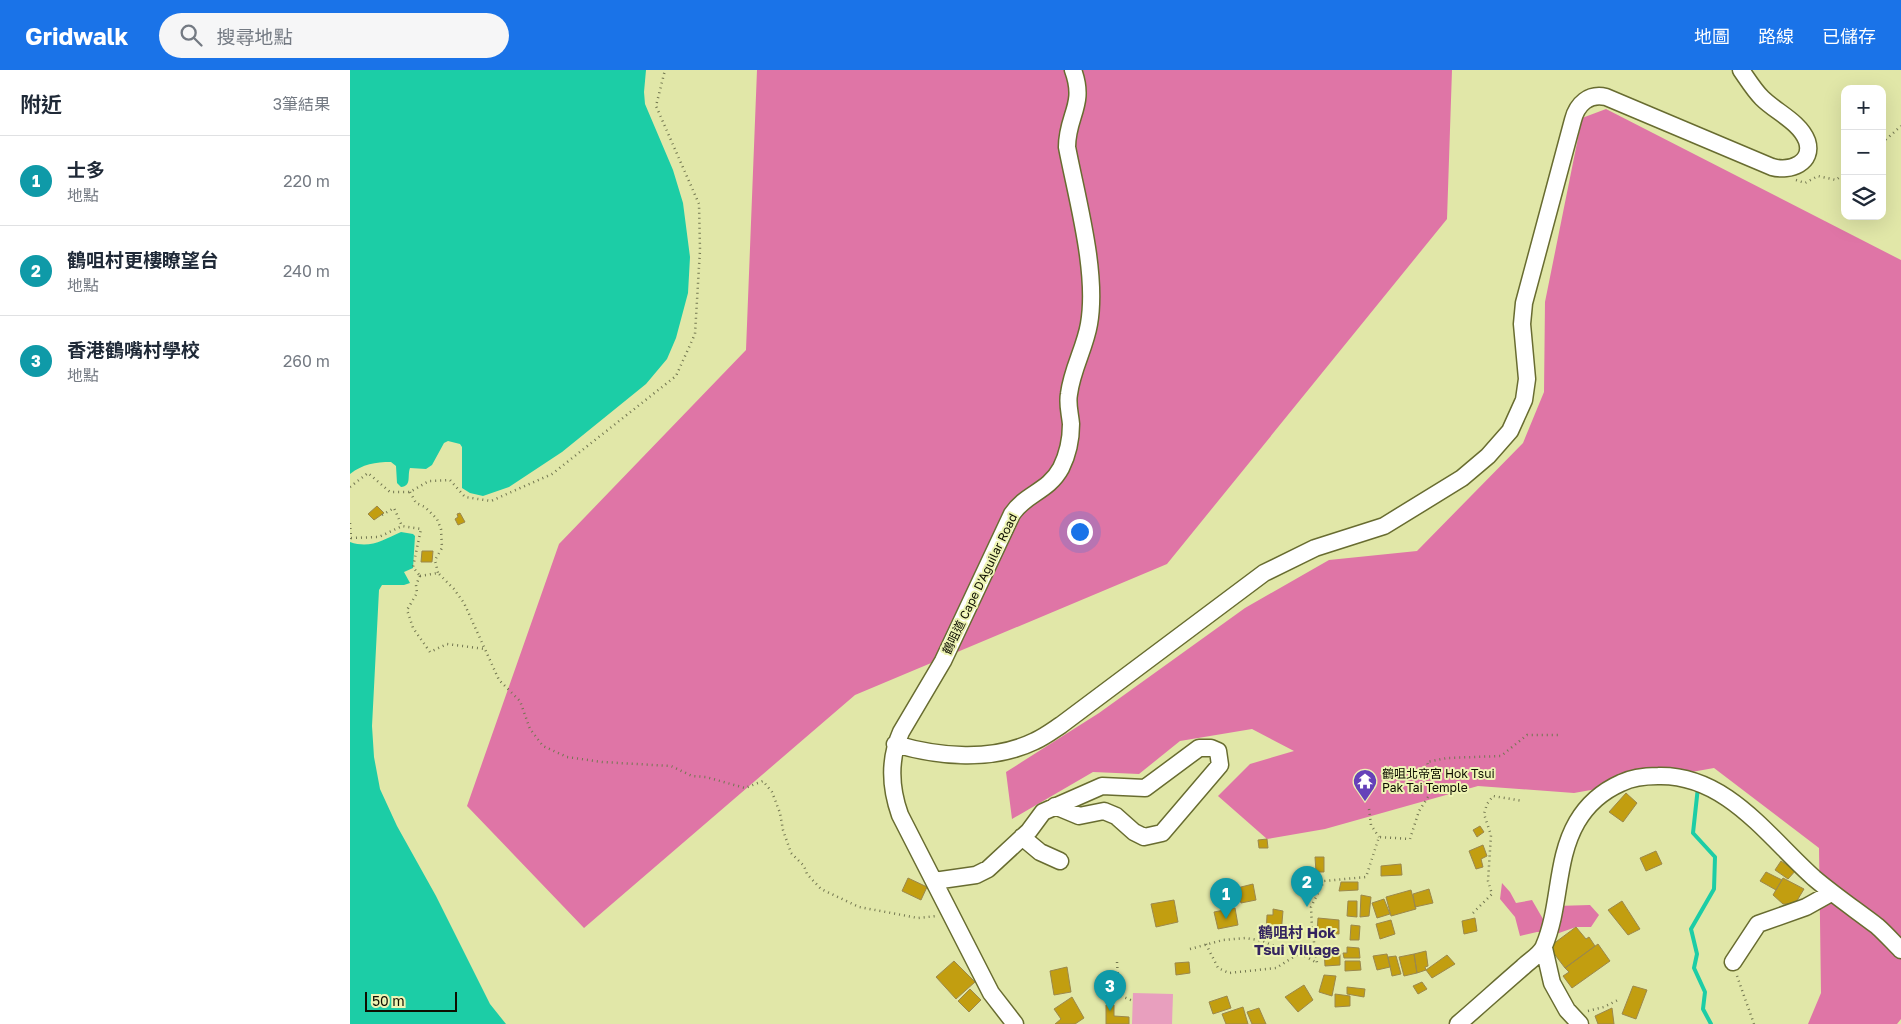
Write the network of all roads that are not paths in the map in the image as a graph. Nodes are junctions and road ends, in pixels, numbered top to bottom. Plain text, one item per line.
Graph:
1 (1072, 70) edge
2 (1741, 70) edge
3 (896, 744) junction
4 (1055, 806) junction
5 (1022, 837) junction
6 (1060, 861) dead end
7 (934, 881) junction
8 (1831, 893) junction
9 (1544, 948) junction
10 (1901, 950) edge
11 (1733, 962) road end
12 (1576, 1019) edge
13 (1015, 1024) edge
14 (1458, 1024) edge

1 - 3 street, 鶴咀道 Cape D'Aguilar Road
2 - 3 street
3 - 7 street, 鶴咀道 Cape D'Aguilar Road
4 - 4 street
4 - 5 street
5 - 6 street
5 - 7 street
7 - 13 street, 鶴咀道 Cape D'Aguilar Road
8 - 9 street
8 - 10 street
8 - 11 street
9 - 12 street
9 - 14 street

